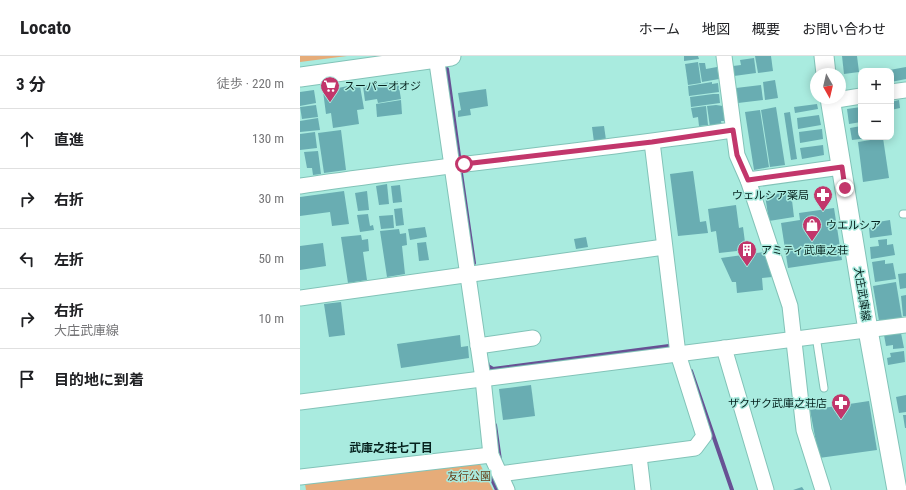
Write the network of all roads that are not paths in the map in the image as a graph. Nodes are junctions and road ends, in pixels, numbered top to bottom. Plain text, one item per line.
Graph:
1 (724, 56) edge
2 (824, 56) edge
3 (441, 57) edge
4 (825, 68) edge
5 (300, 77) edge
6 (906, 90) edge
7 (894, 92) edge
8 (858, 96) edge
9 (846, 97) edge
10 (831, 104) edge
11 (733, 130) junction
12 (652, 142) junction
13 (458, 164) junction
14 (842, 167) junction
15 (748, 180) junction
16 (300, 186) edge
17 (664, 247) junction
18 (467, 274) junction
19 (300, 298) edge
20 (906, 325) edge
21 (868, 330) junction
22 (816, 336) junction
23 (533, 338) dead end
24 (794, 339) junction
25 (482, 346) junction
26 (724, 348) junction
27 (678, 354) junction
28 (483, 379) junction
29 (824, 388) dead end
30 (300, 402) edge
31 (491, 455) junction
32 (639, 456) junction
33 (500, 474) junction
34 (300, 477) edge
35 (507, 490) edge
36 (643, 490) edge
37 (766, 490) edge
38 (822, 490) edge
39 (896, 490) edge

1 - 11 street
2 - 4 street
3 - 5 street
3 - 13 street
6 - 7 street
8 - 9 street
10 - 14 street, 大庄武庫線
11 - 12 street
11 - 15 street
12 - 13 street
12 - 17 street
13 - 16 street
13 - 18 street
14 - 15 street
14 - 21 street, 大庄武庫線
15 - 24 street
17 - 18 street
17 - 27 street
18 - 19 street
18 - 25 street
20 - 21 street
21 - 22 street
21 - 39 street, 大庄武庫線
22 - 24 street
22 - 29 lane
23 - 25 street
24 - 26 street
24 - 38 street
25 - 28 street
26 - 27 street
26 - 37 street
27 - 28 street
27 - 32 street
28 - 30 street
28 - 31 street
31 - 33 street
31 - 34 street
32 - 33 street
32 - 36 street
33 - 35 street

